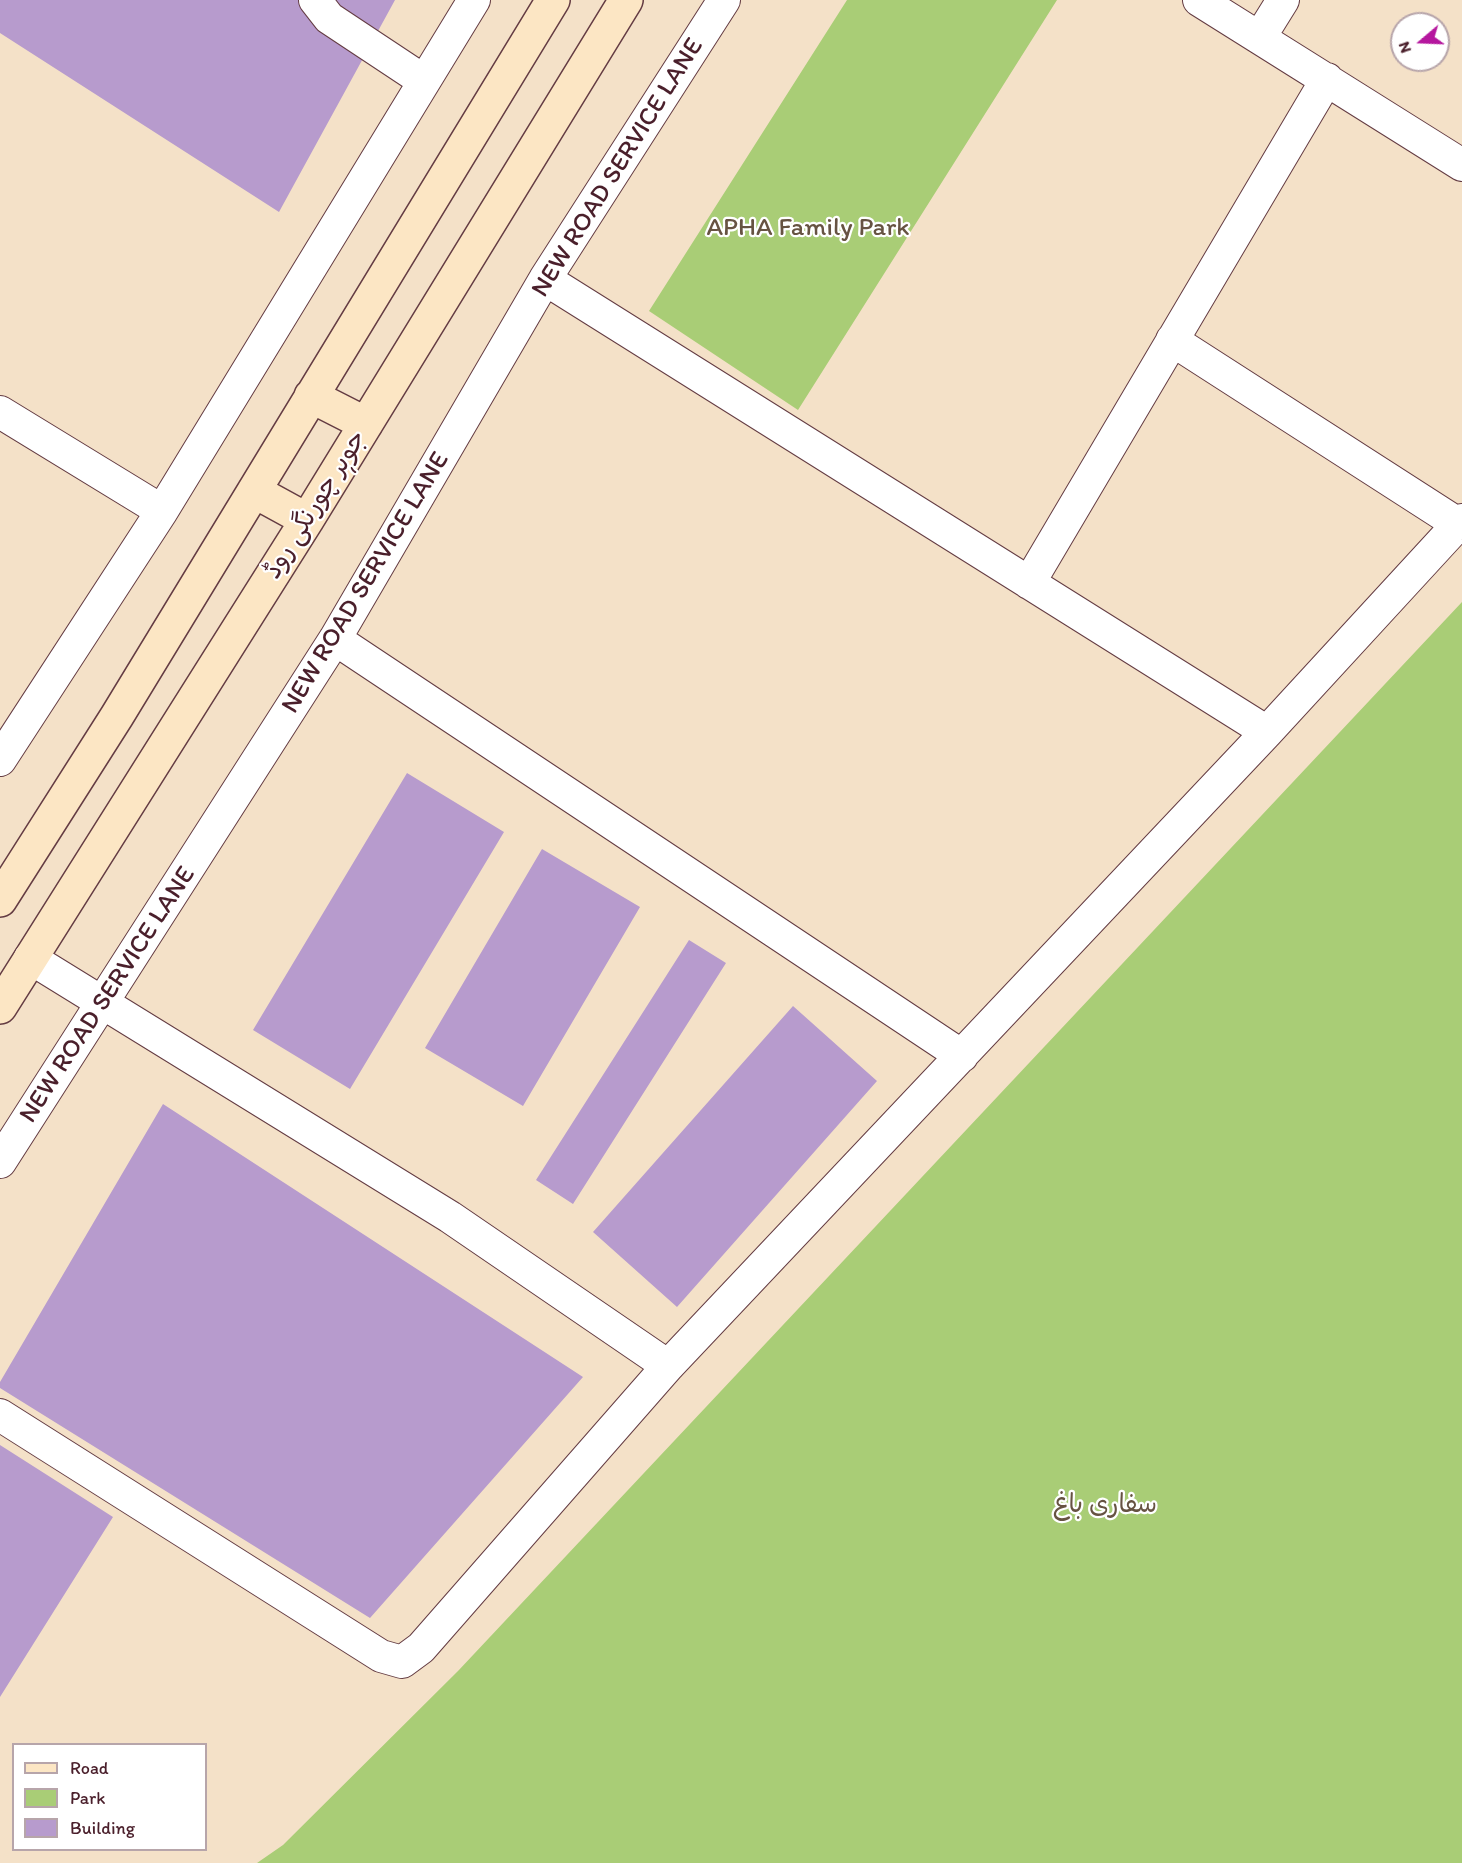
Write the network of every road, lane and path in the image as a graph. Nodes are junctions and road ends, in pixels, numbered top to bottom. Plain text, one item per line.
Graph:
1 (315, 0) edge
2 (474, 0) edge
3 (553, 0) edge
4 (626, 0) edge
5 (724, 0) edge
6 (1199, 0) edge
7 (1283, 0) edge
8 (1260, 37) junction
9 (1327, 79) junction
10 (424, 81) junction
11 (1462, 165) edge
12 (545, 279) junction
13 (1172, 340) junction
14 (311, 396) junction
15 (0, 412) edge
16 (366, 424) junction
17 (254, 490) junction
18 (162, 511) junction
19 (307, 520) junction
20 (1460, 522) edge
21 (1029, 583) junction
22 (335, 639) junction
23 (1267, 732) junction
24 (0, 760) edge
25 (2, 894) edge
26 (30, 958) junction
27 (103, 1004) junction
28 (0, 1007) edge
29 (962, 1056) junction
30 (0, 1162) edge
31 (668, 1366) junction
32 (0, 1415) edge

1 - 10 street
2 - 10 street
3 - 14 main road
4 - 16 main road, جوہر چورنگی روڈ
5 - 12 street, NEW ROAD SERVICE LANE
6 - 8 street
7 - 8 street
8 - 9 street
9 - 11 street
9 - 13 street
10 - 18 street
12 - 21 street
12 - 22 street, NEW ROAD SERVICE LANE
13 - 20 street
13 - 21 street
14 - 16 main road
14 - 17 main road
15 - 18 street
16 - 19 main road, جوہر چورنگی روڈ
17 - 19 main road
17 - 25 main road
18 - 24 street
19 - 26 main road, جوہر چورنگی روڈ
20 - 23 street
21 - 23 street
22 - 27 street, NEW ROAD SERVICE LANE
22 - 29 street
23 - 29 street
26 - 27 street
26 - 28 main road, جوہر چورنگی روڈ
27 - 30 street, NEW ROAD SERVICE LANE
27 - 31 street
29 - 31 street
31 - 32 street

